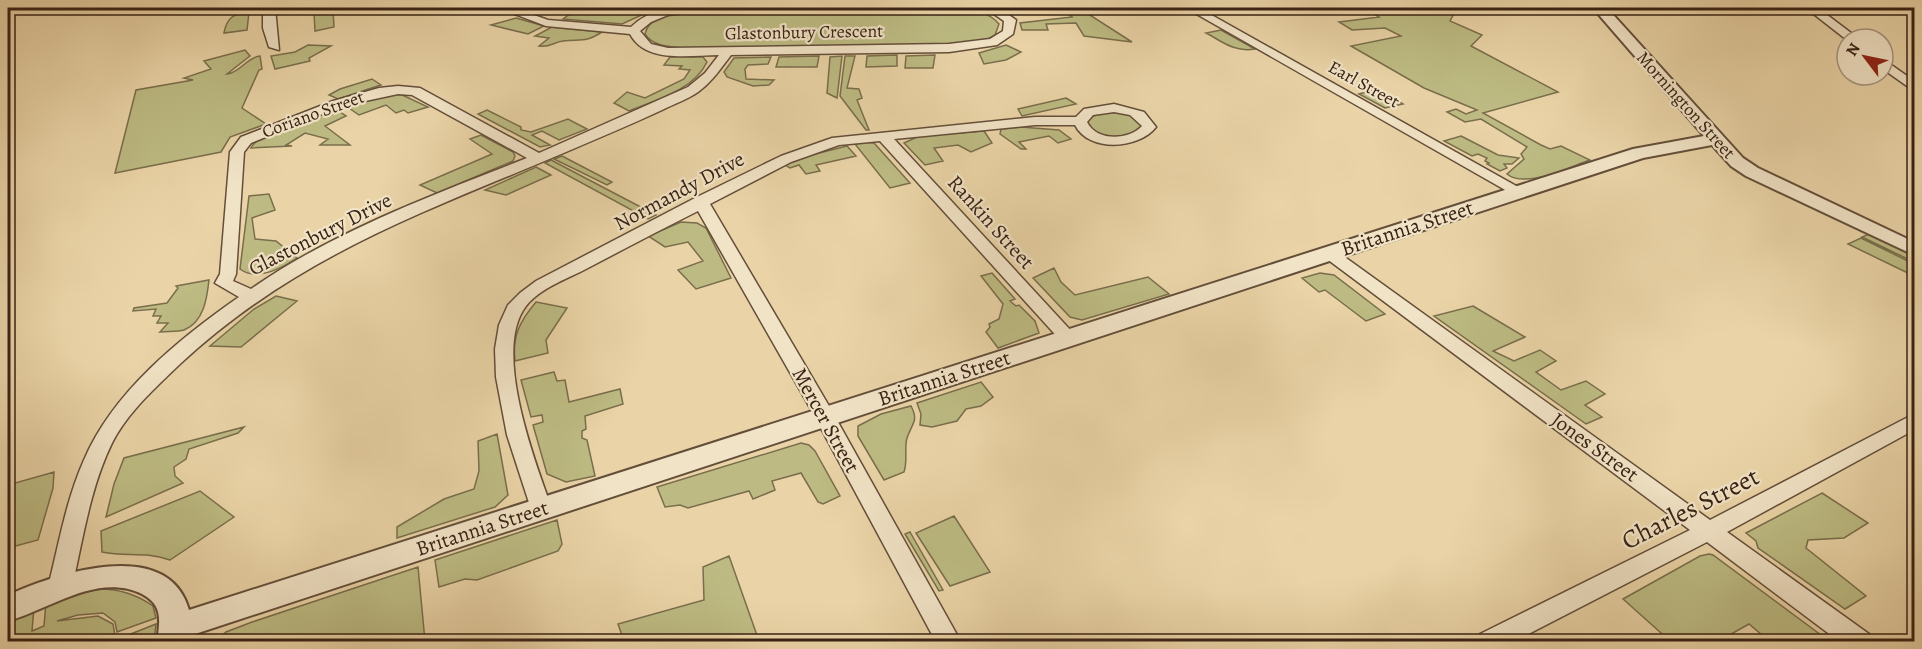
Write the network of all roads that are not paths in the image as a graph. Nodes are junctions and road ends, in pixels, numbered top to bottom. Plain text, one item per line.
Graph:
1 (269, 8) edge
2 (505, 8) edge
3 (700, 8) edge
4 (980, 8) edge
5 (1192, 8) edge
6 (1600, 8) edge
7 (1812, 8) edge
8 (1837, 27) edge
9 (634, 31) junction
10 (275, 47) dead end
11 (728, 51) junction
12 (1895, 72) edge
13 (1914, 87) edge
14 (1080, 121) dead end
15 (882, 135) junction
16 (1715, 140) junction
17 (538, 158) junction
18 (1519, 192) junction
19 (700, 201) junction
20 (1914, 249) edge
21 (1329, 253) junction
22 (249, 296) junction
23 (1068, 338) junction
24 (825, 417) junction
25 (1914, 421) edge
26 (541, 508) junction
27 (1708, 531) junction
28 (60, 587) junction
29 (8, 609) edge
30 (174, 634) edge
31 (949, 642) edge
32 (1489, 642) edge
33 (1860, 642) edge

1 - 10 street
2 - 9 street
3 - 9 street, Glastonbury Crescent
4 - 11 street, Glastonbury Crescent
5 - 18 street, Earl Street
6 - 16 street, Mornington Street
7 - 8 street
9 - 11 street, Glastonbury Crescent
11 - 17 street, Glastonbury Drive
12 - 13 street
14 - 15 street, Normandy Drive
15 - 19 street, Normandy Drive
15 - 23 street, Rankin Street
16 - 18 street, Britannia Street
16 - 20 street, Mornington Street
17 - 22 street, Glastonbury Drive
17 - 22 street, Coriano Street
18 - 21 street, Britannia Street
19 - 24 street, Mercer Street
19 - 26 street, Normandy Drive
21 - 23 street, Britannia Street
21 - 27 street, Jones Street
22 - 28 street, Glastonbury Drive
23 - 24 street, Britannia Street
24 - 26 street, Britannia Street
24 - 31 street, Mercer Street
25 - 27 street, Charles Street
26 - 30 street, Britannia Street
27 - 32 street, Charles Street
27 - 33 street, Jones Street
28 - 29 street
28 - 30 street

